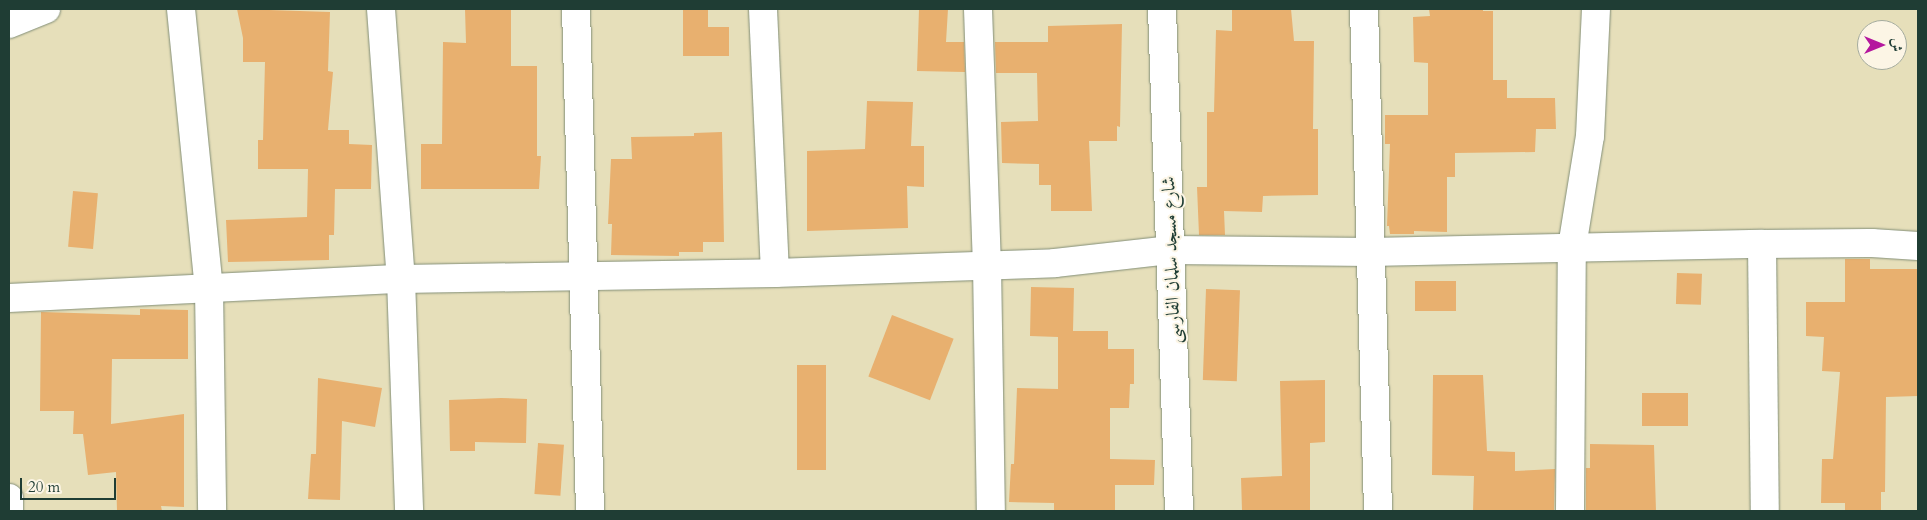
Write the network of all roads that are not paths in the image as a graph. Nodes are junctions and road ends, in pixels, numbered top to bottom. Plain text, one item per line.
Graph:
1 (46, 9) edge
2 (181, 9) edge
3 (381, 9) edge
4 (576, 9) edge
5 (763, 9) edge
6 (978, 9) edge
7 (1162, 9) edge
8 (1364, 9) edge
9 (1596, 9) edge
10 (9, 24) edge
11 (1762, 244) junction
12 (1918, 246) edge
13 (1572, 247) junction
14 (1171, 250) junction
15 (1370, 252) junction
16 (987, 265) junction
17 (775, 273) junction
18 (584, 277) junction
19 (401, 278) junction
20 (209, 288) junction
21 (9, 298) edge
22 (9, 498) edge
23 (9, 511) edge
24 (212, 511) edge
25 (409, 511) edge
26 (590, 511) edge
27 (990, 511) edge
28 (1179, 511) edge
29 (1378, 511) edge
30 (1570, 511) edge
31 (1765, 511) edge

1 - 10 street
2 - 20 street
3 - 19 street
4 - 18 street
5 - 17 street
6 - 16 street
7 - 14 street, شارع مسجد سلمان الفارسى
8 - 15 street
9 - 13 street
11 - 12 street
11 - 13 street
11 - 31 street
13 - 15 street
13 - 30 street
14 - 15 street
14 - 16 street
14 - 28 street, شارع مسجد سلمان الفارسى
15 - 29 street
16 - 17 street
16 - 27 street
17 - 18 street
18 - 19 street
18 - 26 street
19 - 20 street
19 - 25 street
20 - 21 street
20 - 24 street
22 - 23 street

